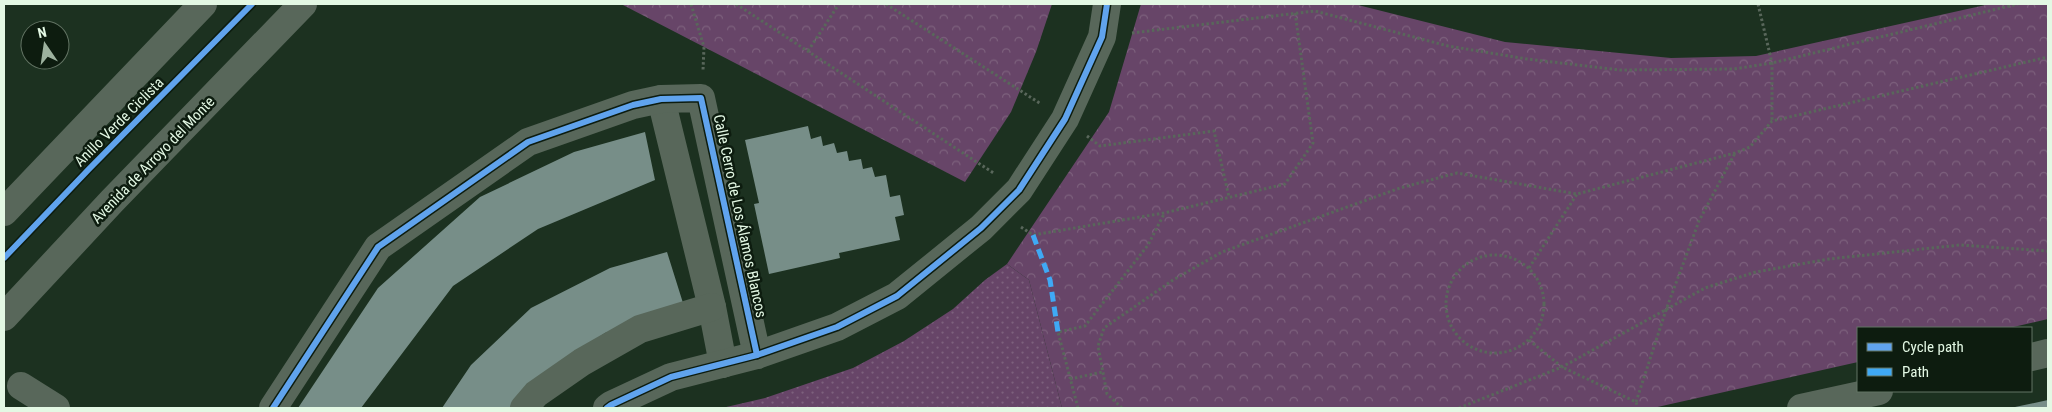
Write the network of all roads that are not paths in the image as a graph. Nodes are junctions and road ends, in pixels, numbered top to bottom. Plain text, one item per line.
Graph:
1 (204, 4) edge
2 (303, 4) edge
3 (1107, 4) edge
4 (661, 99) junction
5 (4, 212) edge
6 (712, 307) junction
7 (4, 317) edge
8 (2048, 353) edge
9 (757, 355) junction
10 (2032, 357) edge
11 (723, 364) junction
12 (21, 386) dead end
13 (1874, 392) edge
14 (56, 408) edge
15 (273, 408) edge
16 (524, 408) edge
17 (607, 408) edge
18 (1801, 408) edge

1 - 5 street
2 - 7 street, Avenida de Arroyo del Monte
3 - 9 street
4 - 6 street
4 - 9 street, Calle Cerro de Los Álamos Blancos
4 - 15 street, Calle Cerro de Los Álamos Blancos
6 - 11 street
6 - 16 street
8 - 10 street
9 - 11 street
11 - 17 street
12 - 14 street
13 - 18 street

